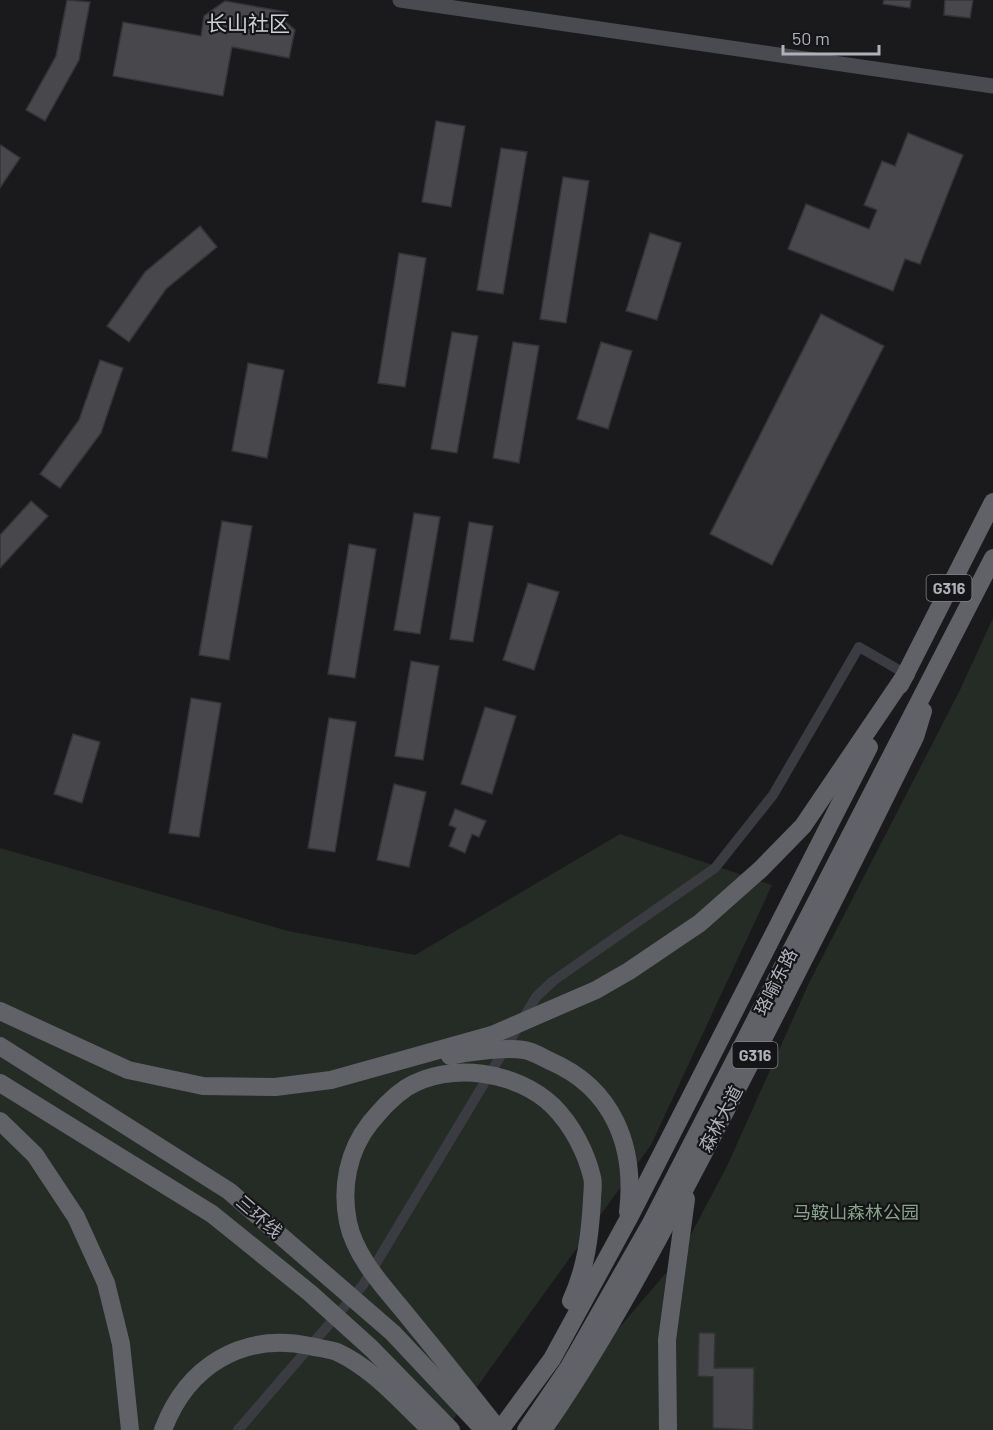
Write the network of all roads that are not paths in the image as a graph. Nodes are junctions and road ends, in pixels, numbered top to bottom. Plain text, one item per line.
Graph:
1 (402, 0) edge
2 (420, 2) edge
3 (993, 86) edge
4 (993, 502) edge
5 (993, 558) edge
6 (938, 666) junction
7 (906, 674) junction
8 (0, 1011) edge
9 (0, 1046) edge
10 (731, 1071) junction
11 (331, 1080) junction
12 (0, 1083) edge
13 (0, 1121) edge
14 (592, 1328) junction
15 (533, 1385) junction
16 (131, 1430) edge
17 (163, 1430) edge
18 (238, 1430) edge
19 (431, 1430) edge
20 (451, 1430) edge
21 (484, 1430) edge
22 (500, 1430) edge
23 (526, 1430) edge
24 (543, 1430) edge
25 (668, 1430) edge

1 - 2 main road
2 - 3 main road
4 - 7 highway, G316
5 - 6 highway, 珞喻东路 / G316
6 - 10 highway, 珞喻东路 / G316
6 - 24 highway, 森林大道 / G316
7 - 11 highway
7 - 15 highway, 森林大道 / G316
7 - 18 street
8 - 11 highway
9 - 21 highway, 三环线
10 - 14 highway, 珞喻东路 / G316
10 - 25 highway
11 - 14 highway
12 - 20 highway, 三环线
13 - 16 highway
14 - 23 highway, 珞喻东路 / G316
15 - 22 highway, 森林大道 / G316
15 - 22 highway
17 - 19 highway

